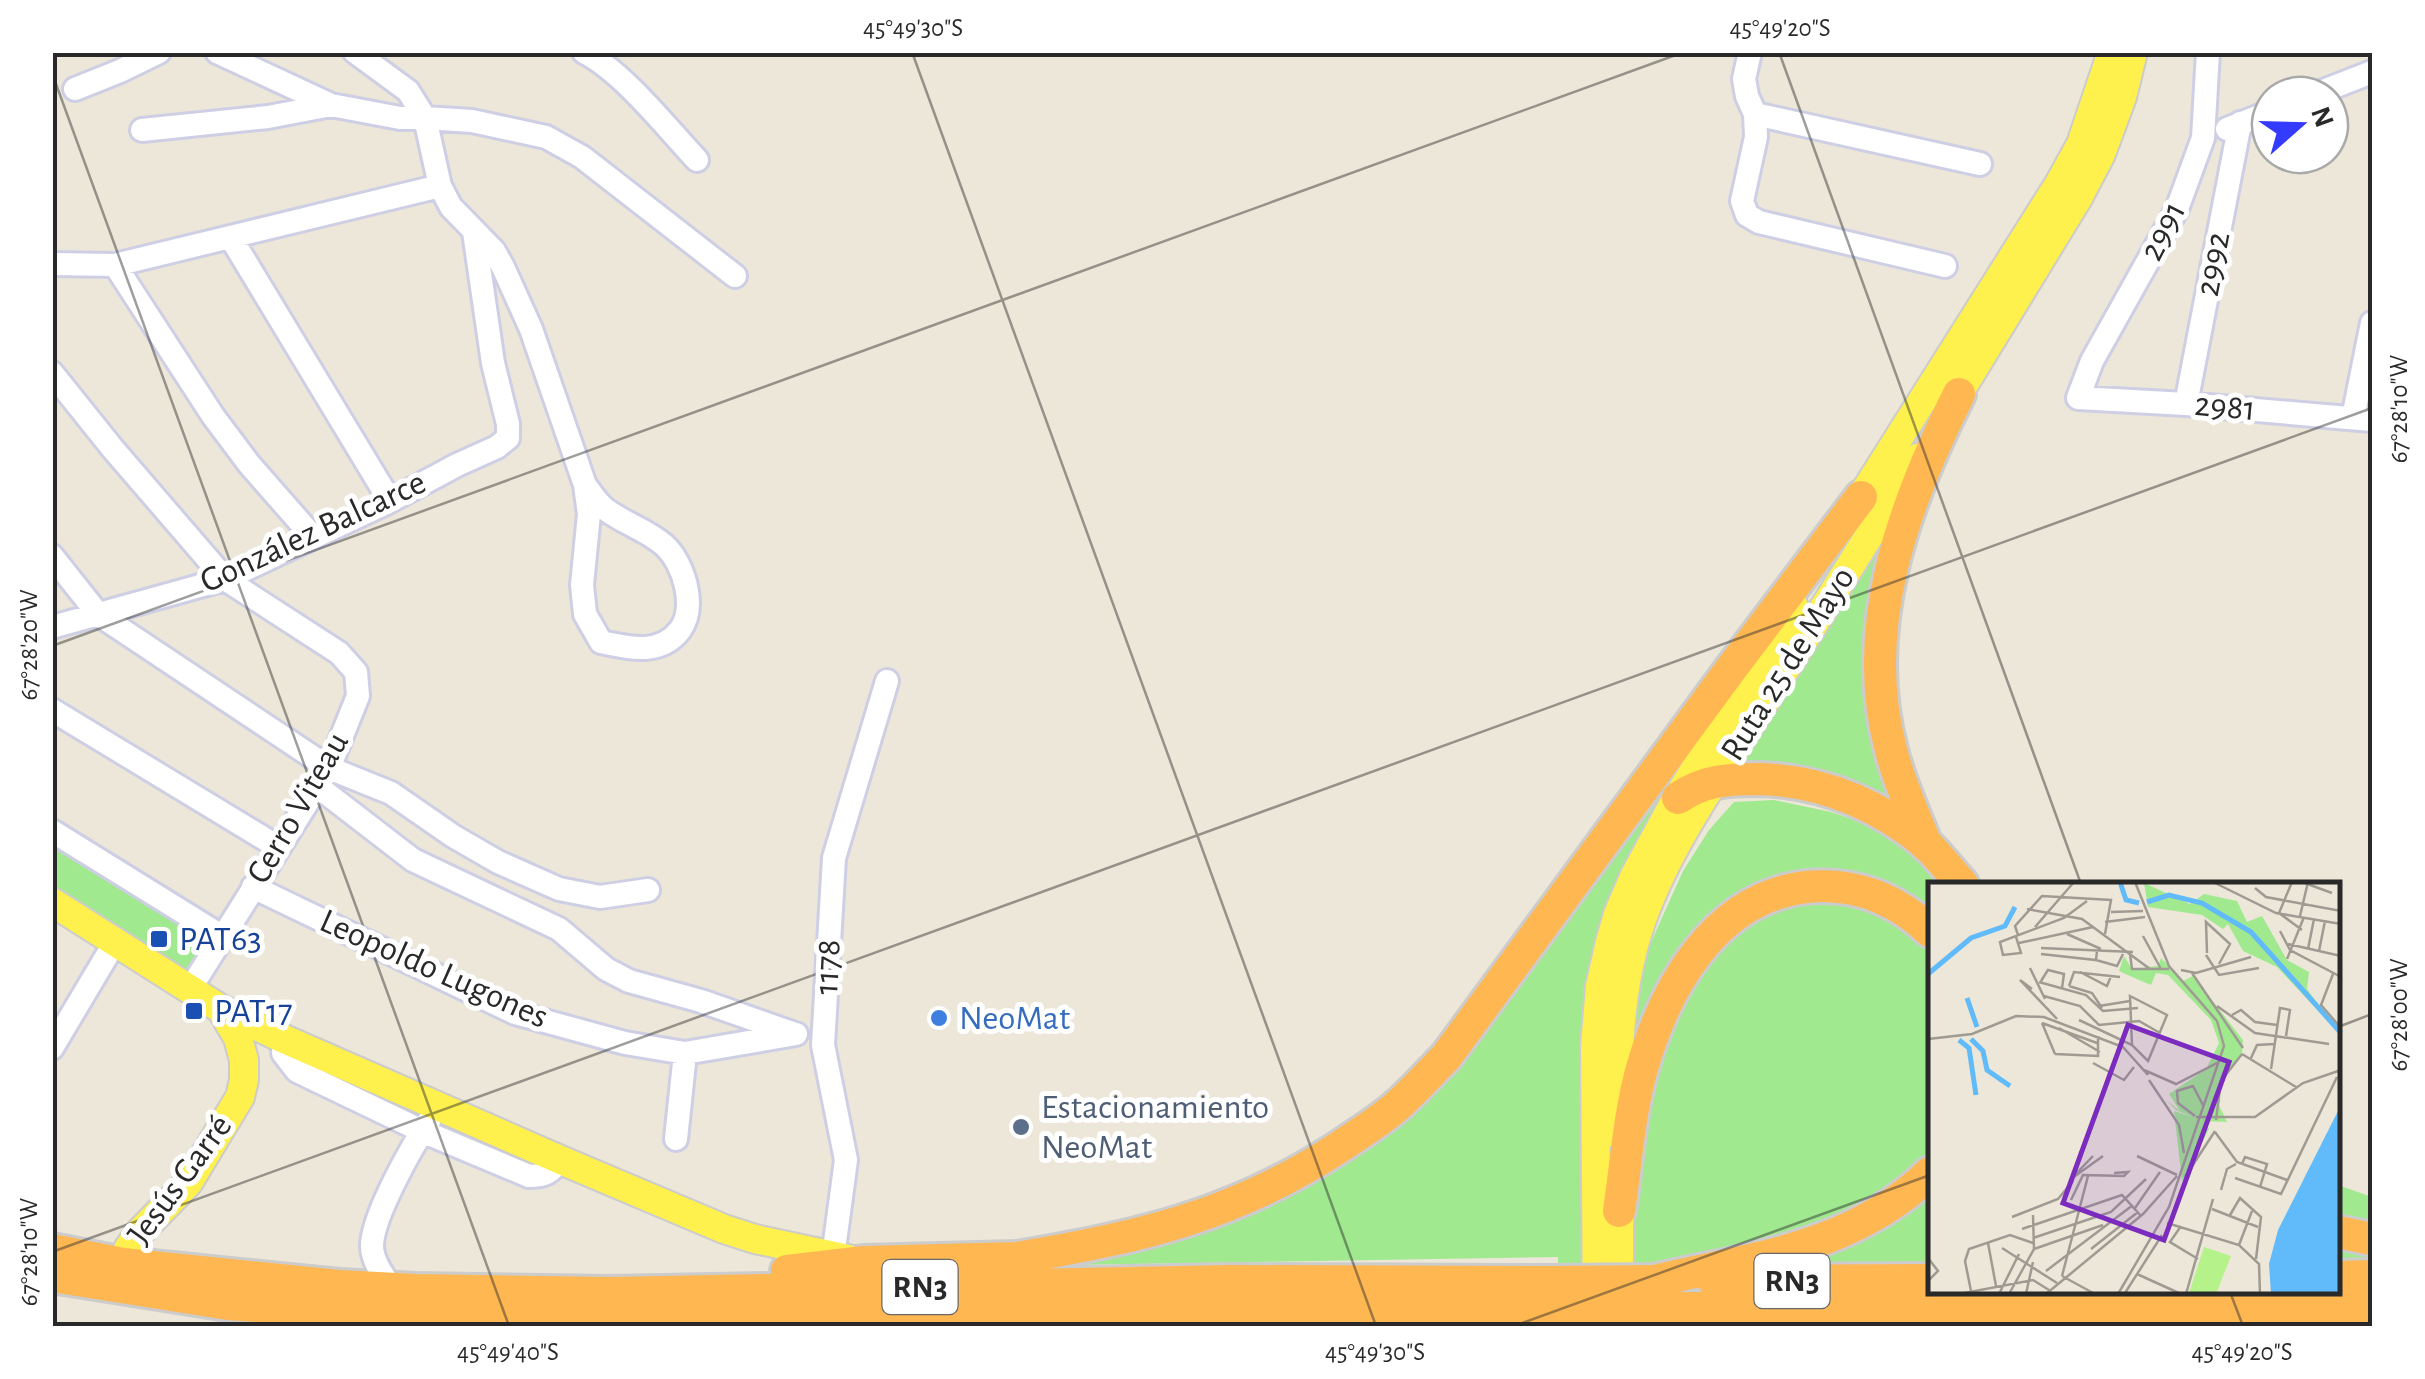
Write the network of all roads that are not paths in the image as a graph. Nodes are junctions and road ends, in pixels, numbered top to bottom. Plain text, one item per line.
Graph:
1 (159, 52) edge
2 (217, 52) edge
3 (355, 52) edge
4 (584, 52) edge
5 (1750, 52) edge
6 (2112, 52) edge
7 (2134, 52) edge
8 (2208, 52) edge
9 (75, 89) dead end
10 (331, 105) junction
11 (1755, 114) junction
12 (425, 118) junction
13 (2250, 119) edge
14 (2240, 123) junction
15 (142, 130) dead end
16 (2204, 138) junction
17 (697, 160) dead end
18 (1980, 164) dead end
19 (440, 186) junction
20 (474, 232) junction
21 (231, 238) junction
22 (52, 264) edge
23 (115, 264) junction
24 (1945, 266) dead end
25 (735, 276) dead end
26 (2372, 322) edge
27 (52, 373) edge
28 (1959, 394) junction
29 (2078, 398) joint
30 (2186, 404) junction
31 (2362, 419) edge
32 (585, 485) junction
33 (1861, 497) junction
34 (390, 501) junction
35 (313, 537) junction
36 (52, 556) edge
37 (225, 580) junction
38 (98, 614) junction
39 (52, 627) edge
40 (887, 682) dead end
41 (52, 710) edge
42 (323, 777) junction
43 (1715, 780) junction
44 (1678, 798) junction
45 (52, 831) edge
46 (1926, 844) junction
47 (278, 847) junction
48 (1960, 882) edge
49 (253, 888) junction
50 (648, 890) dead end
51 (52, 902) edge
52 (1928, 930) edge
53 (223, 937) junction
54 (116, 942) junction
55 (190, 989) junction
56 (220, 1008) junction
57 (796, 1034) junction
58 (280, 1037) junction
59 (824, 1045) junction
60 (52, 1048) edge
61 (685, 1053) junction
62 (240, 1097) junction
63 (440, 1106) junction
64 (422, 1130) junction
65 (676, 1139) dead end
66 (560, 1160) junction
67 (1928, 1175) edge
68 (1620, 1211) junction
69 (2340, 1232) edge
70 (2372, 1240) edge
71 (372, 1248) junction
72 (52, 1250) edge
73 (1017, 1258) junction
74 (849, 1259) junction
75 (52, 1276) edge
76 (120, 1276) junction
77 (2372, 1276) edge
78 (2340, 1277) edge
79 (1928, 1280) edge
80 (1231, 1282) junction
81 (610, 1293) junction
82 (1654, 1294) junction
83 (1559, 1295) junction
84 (2372, 1306) edge
85 (335, 1308) edge
86 (388, 1310) edge
87 (539, 1318) junction
88 (651, 1326) edge
89 (1598, 1326) edge
90 (1620, 1326) edge

1 - 9 street
2 - 10 street
3 - 12 street
4 - 17 street
5 - 11 street
6 - 33 main road, Ruta 25 de Mayo
7 - 28 main road, Ruta 25 de Mayo
8 - 16 street, 2991
10 - 12 street
10 - 15 street
11 - 18 street
11 - 24 street
12 - 19 street
12 - 25 street
13 - 14 street
14 - 16 street
14 - 30 street, 2992
16 - 29 street, 2991
19 - 20 street
19 - 21 street
20 - 32 street
20 - 34 street, González Balcarce
21 - 23 street
21 - 34 street
22 - 23 street
23 - 35 street
26 - 31 street
27 - 37 street
28 - 43 main road, Ruta 25 de Mayo
28 - 46 highway
29 - 30 street, 2981
30 - 31 street, 2981
32 - 32 street
33 - 44 main road, Ruta 25 de Mayo
33 - 73 highway
34 - 35 street, González Balcarce
35 - 37 street, González Balcarce
36 - 38 street
37 - 38 street, González Balcarce
37 - 42 street, Cerro Viteau
38 - 39 street, González Balcarce
38 - 42 street
40 - 59 street, 1178
41 - 47 street
42 - 47 street, Cerro Viteau
42 - 50 street
42 - 57 street
43 - 44 highway
43 - 46 highway
43 - 68 main road, Ruta 25 de Mayo
44 - 89 main road, Ruta 25 de Mayo
45 - 53 street
46 - 48 highway
47 - 49 street, Cerro Viteau
49 - 53 street, Cerro Viteau
49 - 61 street, Leopoldo Lugones
51 - 54 main road
52 - 68 highway
53 - 55 street, Cerro Viteau
54 - 55 main road
54 - 60 street
55 - 56 main road
56 - 58 main road
56 - 62 main road, Jesús Garré
57 - 59 street
57 - 61 street, Leopoldo Lugones
58 - 62 main road, Jesús Garré
58 - 63 main road
58 - 64 street
59 - 74 street, 1178
61 - 65 street
62 - 76 main road, Jesús Garré
63 - 64 street
63 - 66 main road
64 - 66 street
64 - 71 street
66 - 74 main road
67 - 82 highway
68 - 90 main road, Ruta 25 de Mayo
69 - 70 highway
71 - 85 street
71 - 86 street
72 - 76 highway, RN3
73 - 74 highway
73 - 80 highway
74 - 81 highway
75 - 76 highway, RN3
76 - 85 highway, RN3
77 - 78 highway
79 - 82 highway, RN3
80 - 81 highway, RN3
80 - 83 highway, RN3
81 - 86 highway, RN3
82 - 83 highway, RN3, bridge
82 - 84 highway, RN3
83 - 87 highway, RN3
85 - 86 highway, RN3
86 - 87 highway, RN3
87 - 88 highway

